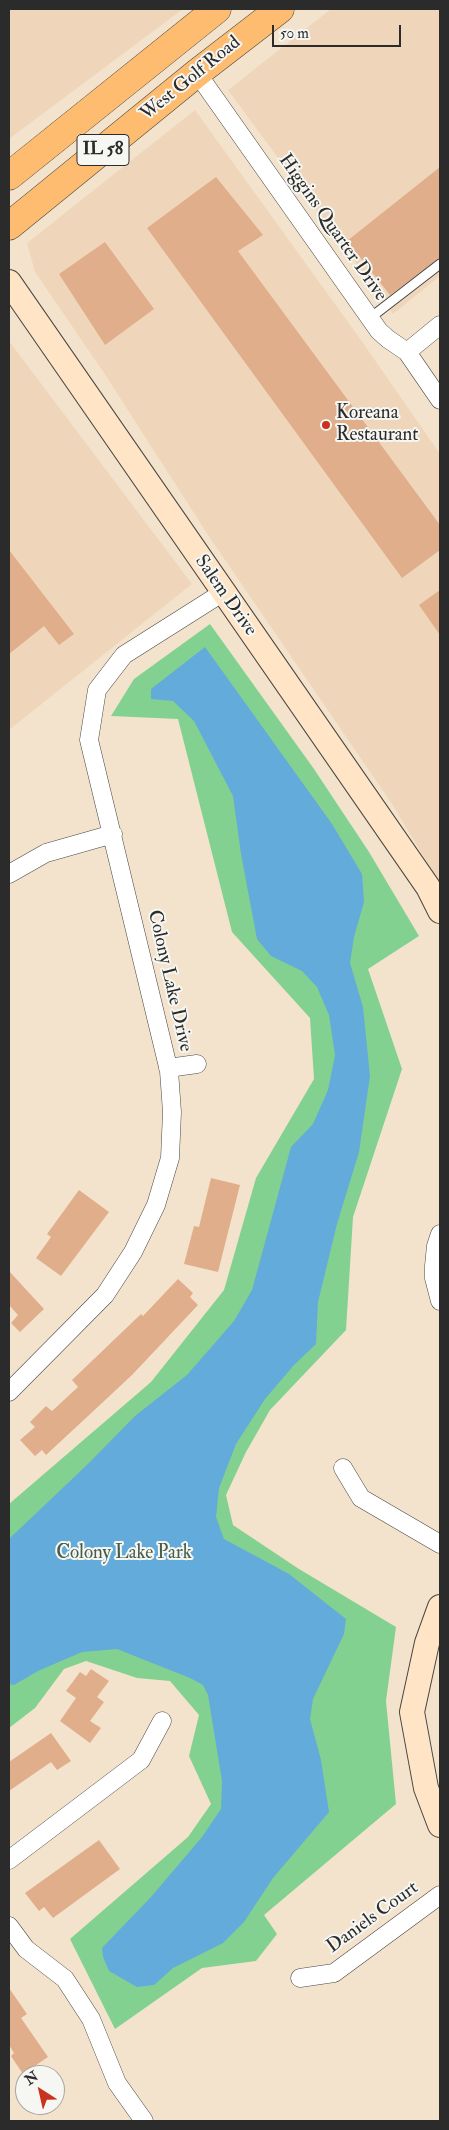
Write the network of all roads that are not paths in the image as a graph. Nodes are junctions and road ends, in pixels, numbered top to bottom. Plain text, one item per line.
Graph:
1 (217, 9) edge
2 (280, 9) edge
3 (197, 73) junction
4 (9, 176) edge
5 (9, 226) edge
6 (440, 264) edge
7 (9, 282) edge
8 (370, 318) junction
9 (440, 325) edge
10 (407, 352) junction
11 (440, 400) edge
12 (222, 592) junction
13 (113, 834) junction
14 (9, 874) edge
15 (440, 911) edge
16 (197, 1064) dead end
17 (168, 1068) junction
18 (440, 1234) edge
19 (440, 1301) edge
20 (12, 1383) edge
21 (343, 1468) dead end
22 (440, 1544) edge
23 (440, 1606) edge
24 (162, 1721) dead end
25 (440, 1825) edge
26 (9, 1860) edge
27 (440, 1895) edge
28 (9, 1926) edge
29 (300, 1978) dead end
30 (144, 2121) edge

1 - 4 main road, West Golf Road / IL 58
2 - 3 main road, West Golf Road / IL 58
3 - 5 main road, West Golf Road / IL 58
3 - 8 street, Higgins Quarter Drive
6 - 8 lane
7 - 12 street, Salem Drive
8 - 10 street, Higgins Quarter Drive
9 - 10 street
10 - 11 street, Higgins Quarter Drive
12 - 13 street, Colony Lake Drive
12 - 15 street, Salem Drive
13 - 14 street
13 - 17 street, Colony Lake Drive
16 - 17 street
17 - 20 street, Colony Lake Drive
18 - 19 street
21 - 22 street
23 - 25 street
24 - 26 street
27 - 29 street, Daniels Court
28 - 30 street

